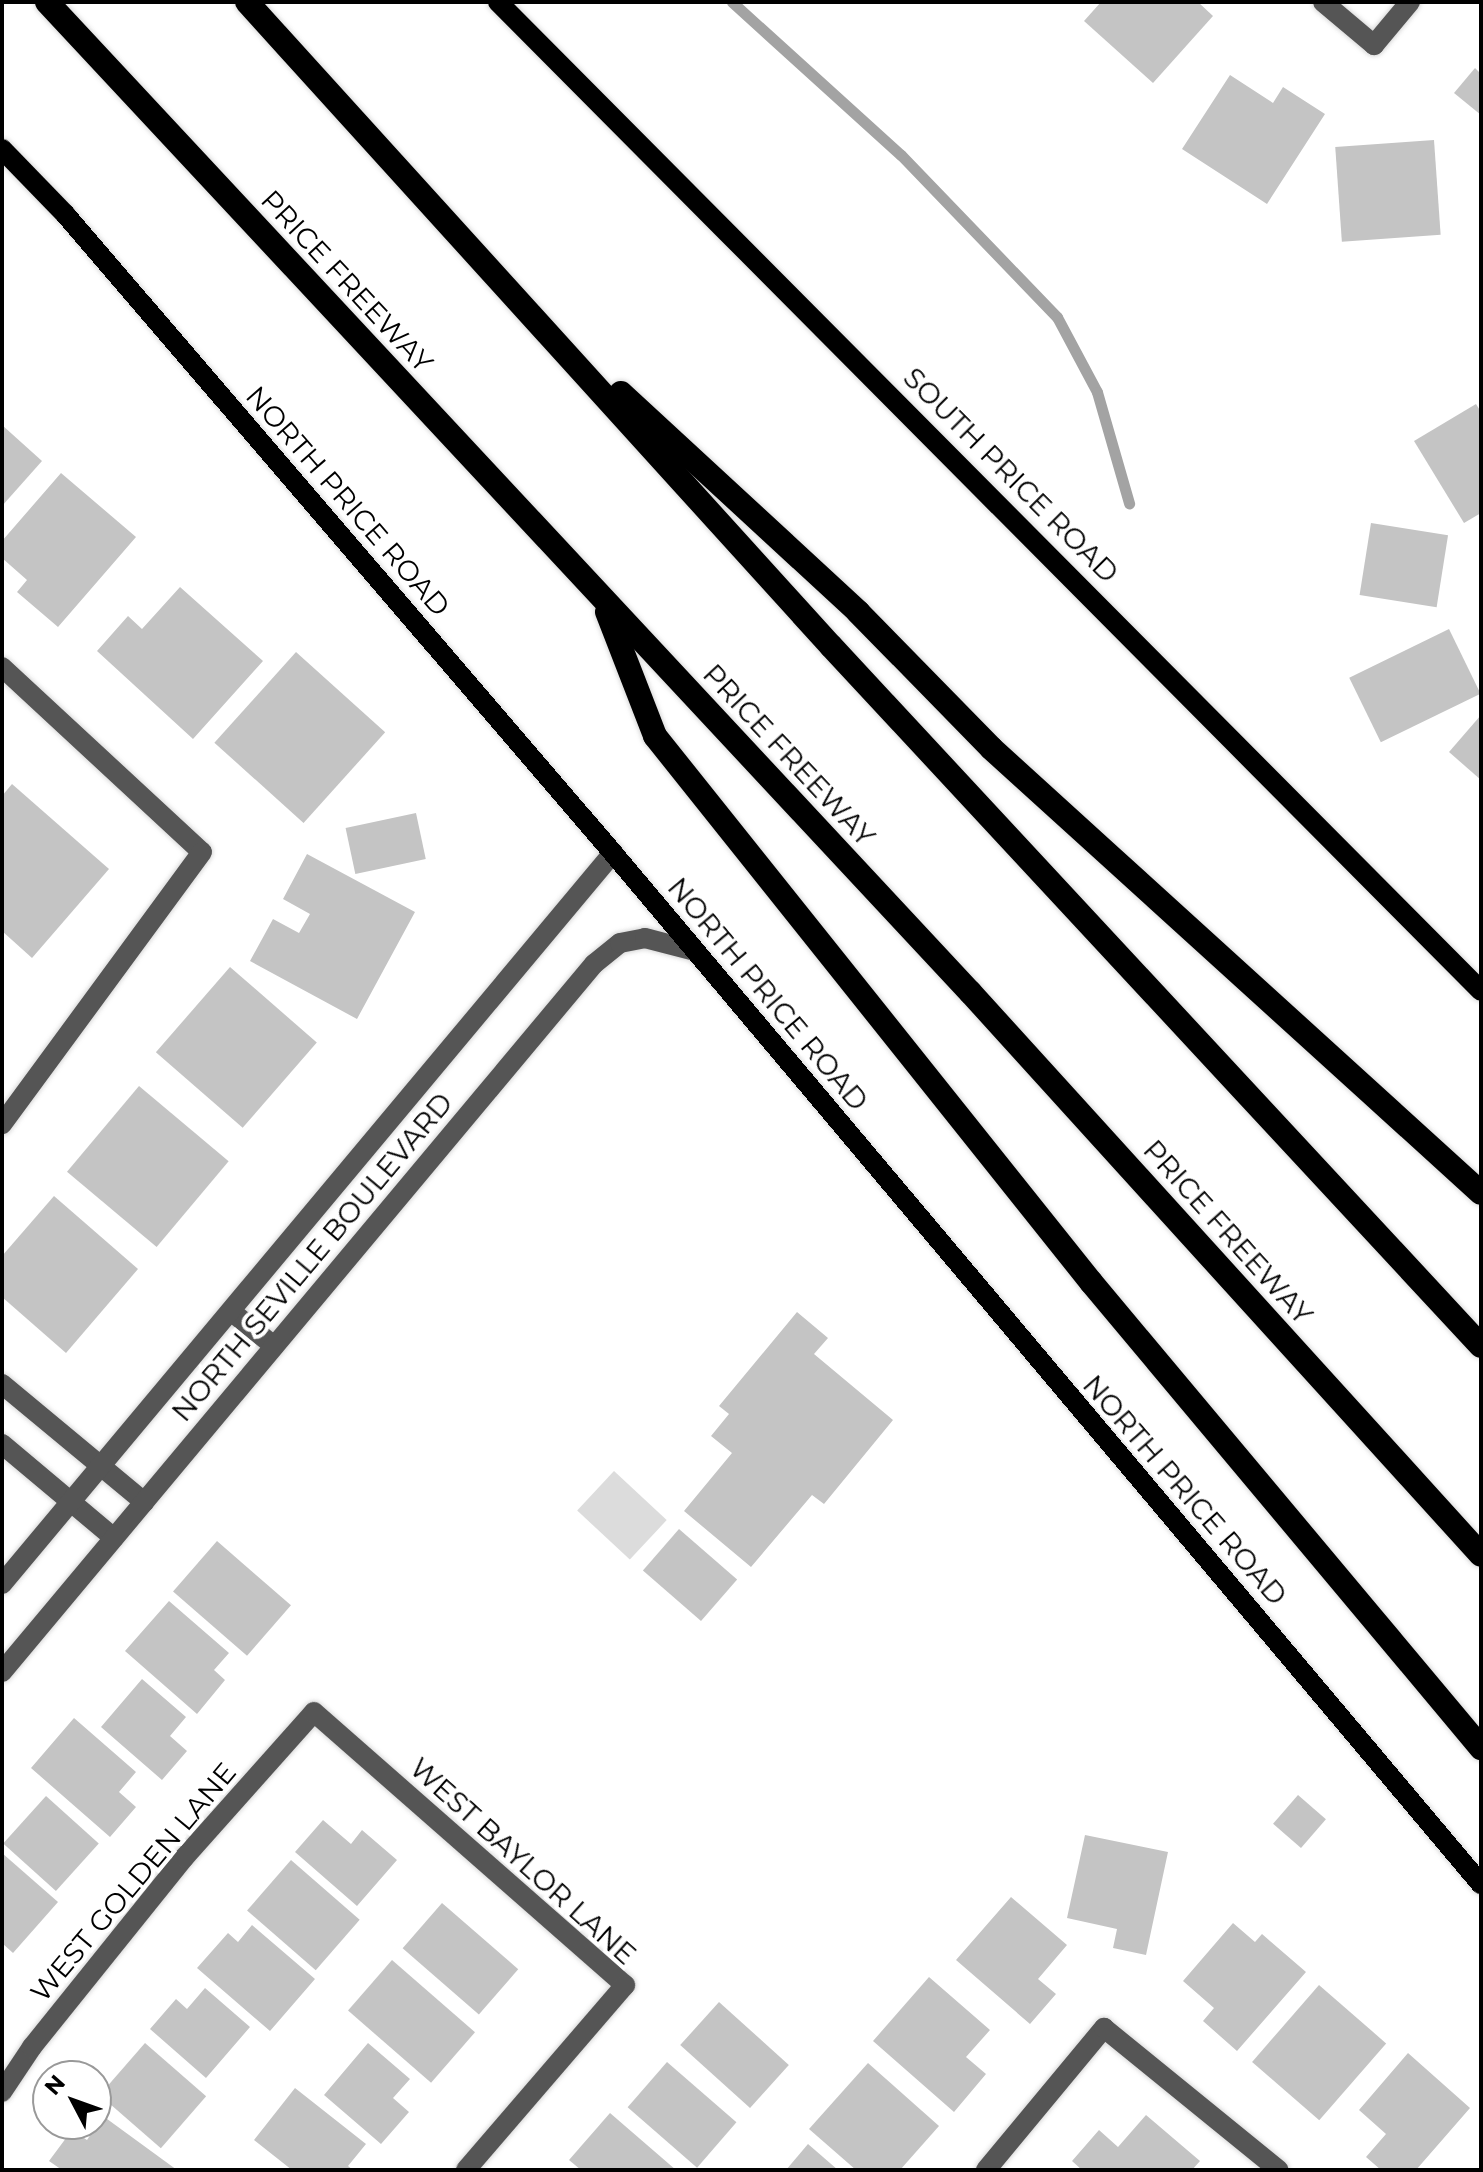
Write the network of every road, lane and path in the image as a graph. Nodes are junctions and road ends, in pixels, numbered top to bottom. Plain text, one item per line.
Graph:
1 (47, 2) edge
2 (247, 2) edge
3 (498, 2) edge
4 (1323, 2) edge
5 (1410, 2) edge
6 (2, 149) edge
7 (507, 288) junction
8 (602, 599) junction
9 (2, 667) edge
10 (613, 853) junction
11 (695, 951) junction
12 (1481, 991) edge
13 (2, 1124) edge
14 (1481, 1193) edge
15 (232, 1312) junction
16 (274, 1346) junction
17 (1481, 1346) edge
18 (2, 1384) edge
19 (2, 1444) edge
20 (102, 1466) junction
21 (72, 1501) junction
22 (144, 1502) junction
23 (114, 1538) junction
24 (1481, 1555) edge
25 (2, 1584) edge
26 (2, 1672) edge
27 (314, 1712) joint
28 (1481, 1748) edge
29 (1481, 1884) edge
30 (2, 2092) edge
31 (466, 2170) edge
32 (986, 2170) edge
33 (1279, 2170) edge

1 - 8 highway, PRICE FREEWAY
2 - 7 highway
3 - 12 main road, SOUTH PRICE ROAD
4 - 5 street
6 - 10 main road, NORTH PRICE ROAD
7 - 14 highway
7 - 17 highway
8 - 24 highway, PRICE FREEWAY
8 - 28 highway
9 - 13 street
10 - 11 main road, NORTH PRICE ROAD
10 - 15 street, NORTH SEVILLE BOULEVARD
11 - 16 street, NORTH SEVILLE BOULEVARD
11 - 29 main road, NORTH PRICE ROAD
15 - 16 street
15 - 20 street, NORTH SEVILLE BOULEVARD
16 - 22 street, NORTH SEVILLE BOULEVARD
18 - 20 street
19 - 21 street
20 - 21 street, NORTH SEVILLE BOULEVARD
20 - 22 street
21 - 23 street
21 - 25 street, NORTH SEVILLE BOULEVARD
22 - 23 street, NORTH SEVILLE BOULEVARD
23 - 26 street, NORTH SEVILLE BOULEVARD
27 - 30 street, WEST GOLDEN LANE
27 - 31 street, WEST BAYLOR LANE
32 - 33 street

